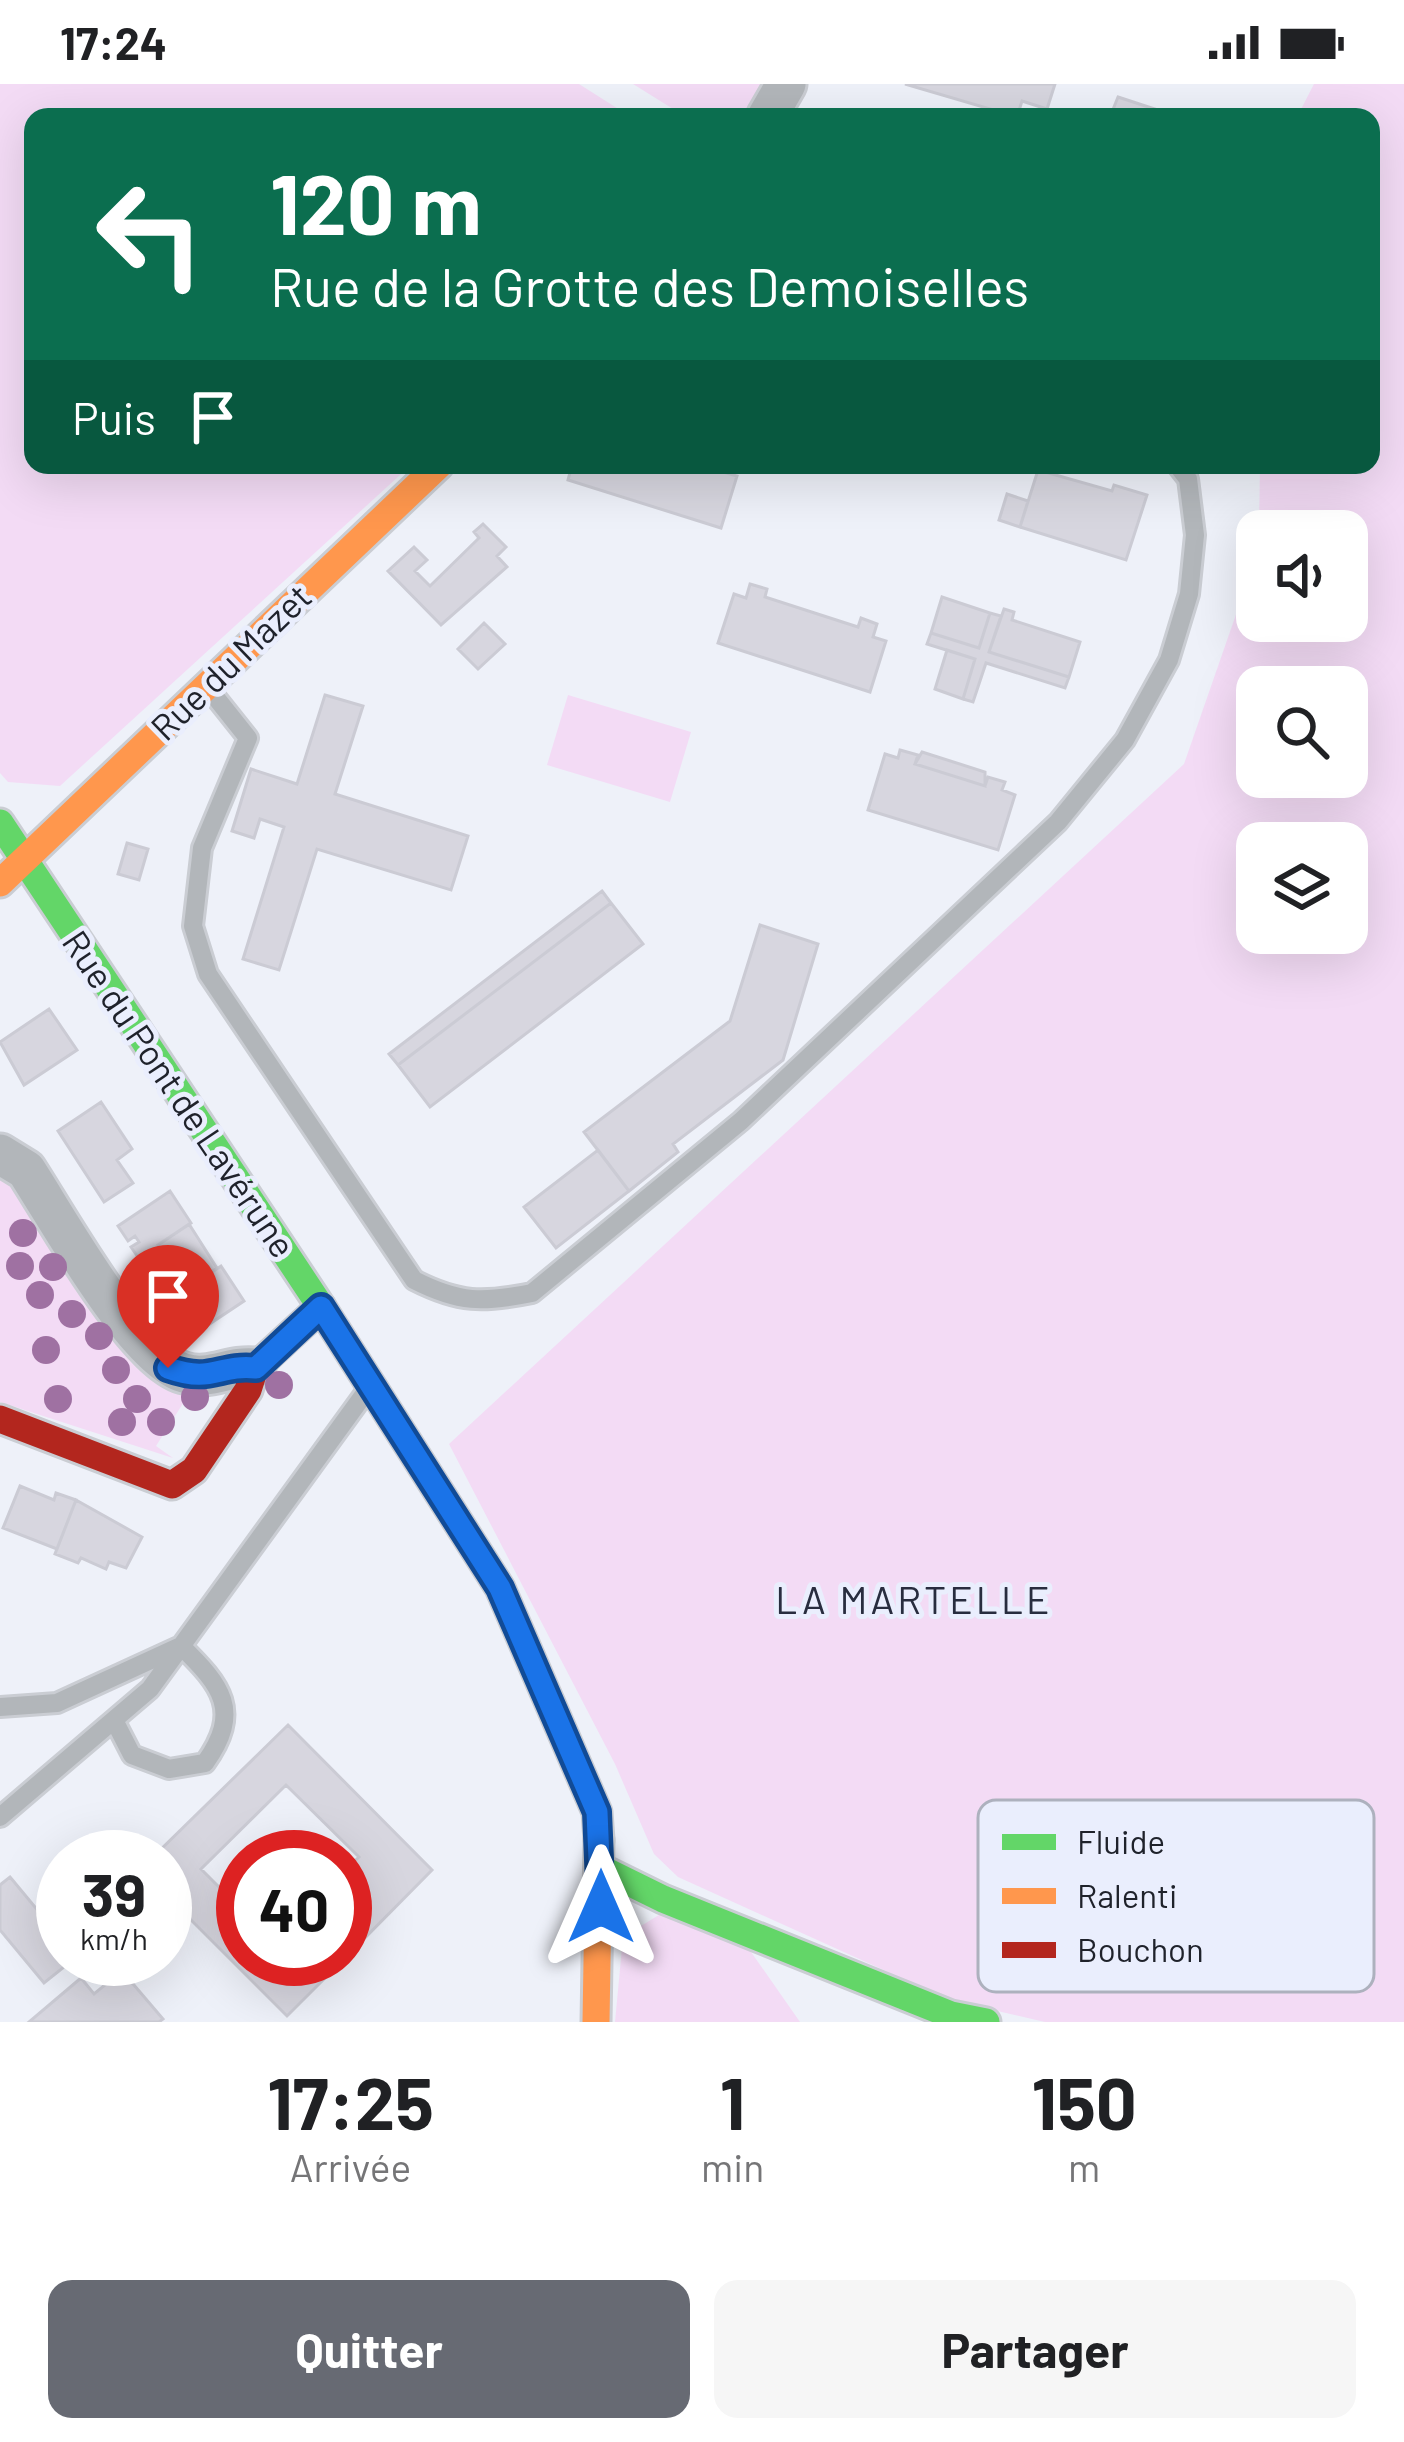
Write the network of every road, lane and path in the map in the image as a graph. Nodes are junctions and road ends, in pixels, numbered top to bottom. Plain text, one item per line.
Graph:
1 (430, 474) edge
2 (1184, 474) edge
3 (207, 686) junction
4 (0, 823) edge
5 (23, 861) junction
6 (0, 883) edge
7 (0, 1154) edge
8 (321, 1307) junction
9 (256, 1368) junction
10 (370, 1385) junction
11 (0, 1419) edge
12 (181, 1646) junction
13 (0, 1707) edge
14 (115, 1722) junction
15 (0, 1817) edge
16 (602, 1869) junction
17 (596, 2022) edge
18 (986, 2022) edge

1 - 3 street, Rue du Mazet
2 - 3 lane
3 - 5 street, Rue du Mazet
4 - 5 street, Rue du Pont de Lavérune
5 - 6 street, Rue du Mazet
5 - 8 street, Rue du Pont de Lavérune
7 - 9 street
8 - 9 street
8 - 10 street, Rue du Pont de Lavérune
9 - 11 street
10 - 12 lane
10 - 16 street, Rue du Pont de Lavérune
12 - 13 lane
12 - 14 lane
12 - 14 lane
14 - 15 lane
16 - 17 street, Rue du Pont de Lavérune
16 - 18 street

